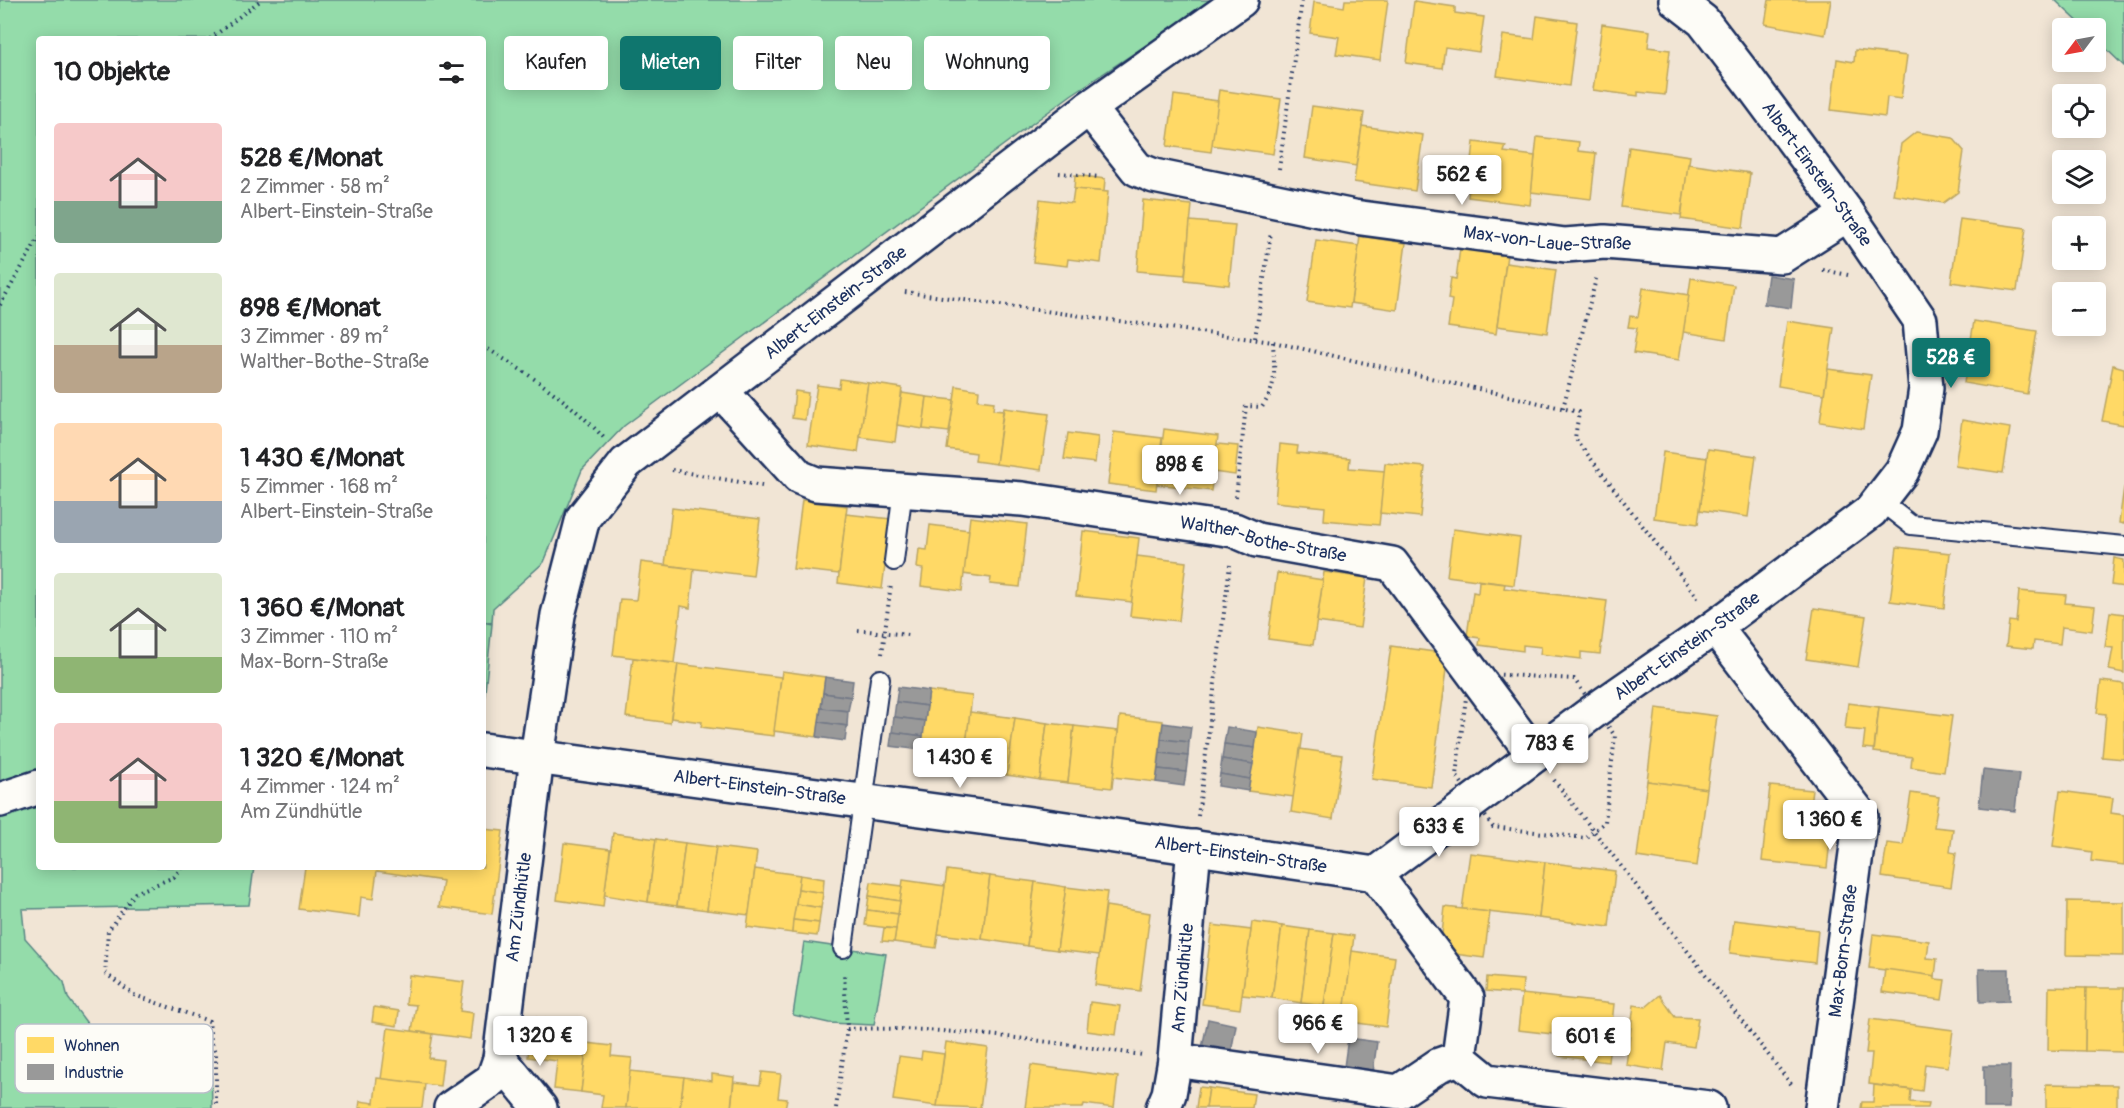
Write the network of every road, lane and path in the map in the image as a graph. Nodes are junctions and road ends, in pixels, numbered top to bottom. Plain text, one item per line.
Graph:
1 (261, 0) edge
2 (1241, 0) edge
3 (1302, 0) edge
4 (1676, 0) edge
5 (214, 36) edge
6 (1089, 108) junction
7 (1281, 158) dead end
8 (1014, 165) junction
9 (1137, 169) junction
10 (1848, 213) junction
11 (36, 242) edge
12 (1605, 242) junction
13 (1782, 256) junction
14 (1268, 260) dead end
15 (1893, 281) junction
16 (856, 286) junction
17 (0, 304) edge
18 (1255, 338) junction
19 (1273, 342) junction
20 (486, 348) edge
21 (721, 391) junction
22 (1563, 408) junction
23 (633, 458) junction
24 (1238, 478) dead end
25 (753, 484) dead end
26 (903, 489) junction
27 (1880, 500) junction
28 (1234, 530) junction
29 (2124, 546) edge
30 (893, 568) joint
31 (1715, 627) junction
32 (858, 630) dead end
33 (884, 633) junction
34 (908, 635) dead end
35 (880, 678) joint
36 (486, 750) edge
37 (1534, 755) junction
38 (537, 757) junction
39 (36, 788) edge
40 (0, 800) edge
41 (862, 802) junction
42 (1194, 847) junction
43 (180, 870) edge
44 (1375, 874) junction
45 (843, 948) joint
46 (209, 1024) edge
47 (847, 1029) junction
48 (213, 1046) edge
49 (1460, 1058) junction
50 (500, 1059) junction
51 (1175, 1060) junction
52 (1796, 1090) dead end
53 (216, 1108) edge
54 (451, 1108) edge
55 (540, 1108) edge
56 (836, 1108) edge
57 (1163, 1108) edge
58 (1709, 1108) edge
59 (1822, 1108) edge

1 - 5 path
2 - 6 street, Albert-Einstein-Straße
3 - 7 path
4 - 10 street, Albert-Einstein-Straße
6 - 8 street, Albert-Einstein-Straße
6 - 9 street
8 - 9 path
8 - 16 street, Albert-Einstein-Straße
9 - 12 street, Max-von-Laue-Straße
10 - 13 street
10 - 15 street, Albert-Einstein-Straße
11 - 17 path
12 - 13 street, Max-von-Laue-Straße
12 - 22 path
13 - 15 path
14 - 18 path
15 - 27 street, Albert-Einstein-Straße
16 - 18 path
16 - 21 street, Albert-Einstein-Straße
18 - 19 path
19 - 22 path
19 - 24 path
20 - 23 path
21 - 23 street, Albert-Einstein-Straße
21 - 26 street, Walther-Bothe-Straße
22 - 31 path
23 - 25 path
23 - 38 street, Albert-Einstein-Straße
26 - 28 street, Walther-Bothe-Straße
26 - 30 lane
27 - 29 lane
27 - 31 street, Albert-Einstein-Straße
28 - 37 street, Walther-Bothe-Straße
28 - 42 path
30 - 33 path
31 - 37 street, Albert-Einstein-Straße
31 - 59 street, Max-Born-Straße
32 - 33 path
33 - 34 path
33 - 35 path
35 - 41 lane
36 - 38 street, Albert-Einstein-Straße
37 - 44 street, Albert-Einstein-Straße
37 - 52 path
38 - 41 street, Albert-Einstein-Straße
38 - 50 street, Am Zündhütle
39 - 40 street
41 - 42 street, Albert-Einstein-Straße
41 - 45 lane
42 - 44 street, Albert-Einstein-Straße
42 - 51 street, Am Zündhütle
43 - 46 path
44 - 49 street
45 - 47 path
47 - 51 path
47 - 56 path
48 - 53 path
49 - 51 street
49 - 58 street
50 - 54 street, Am Zündhütle
50 - 55 street
51 - 57 street, Am Zündhütle

